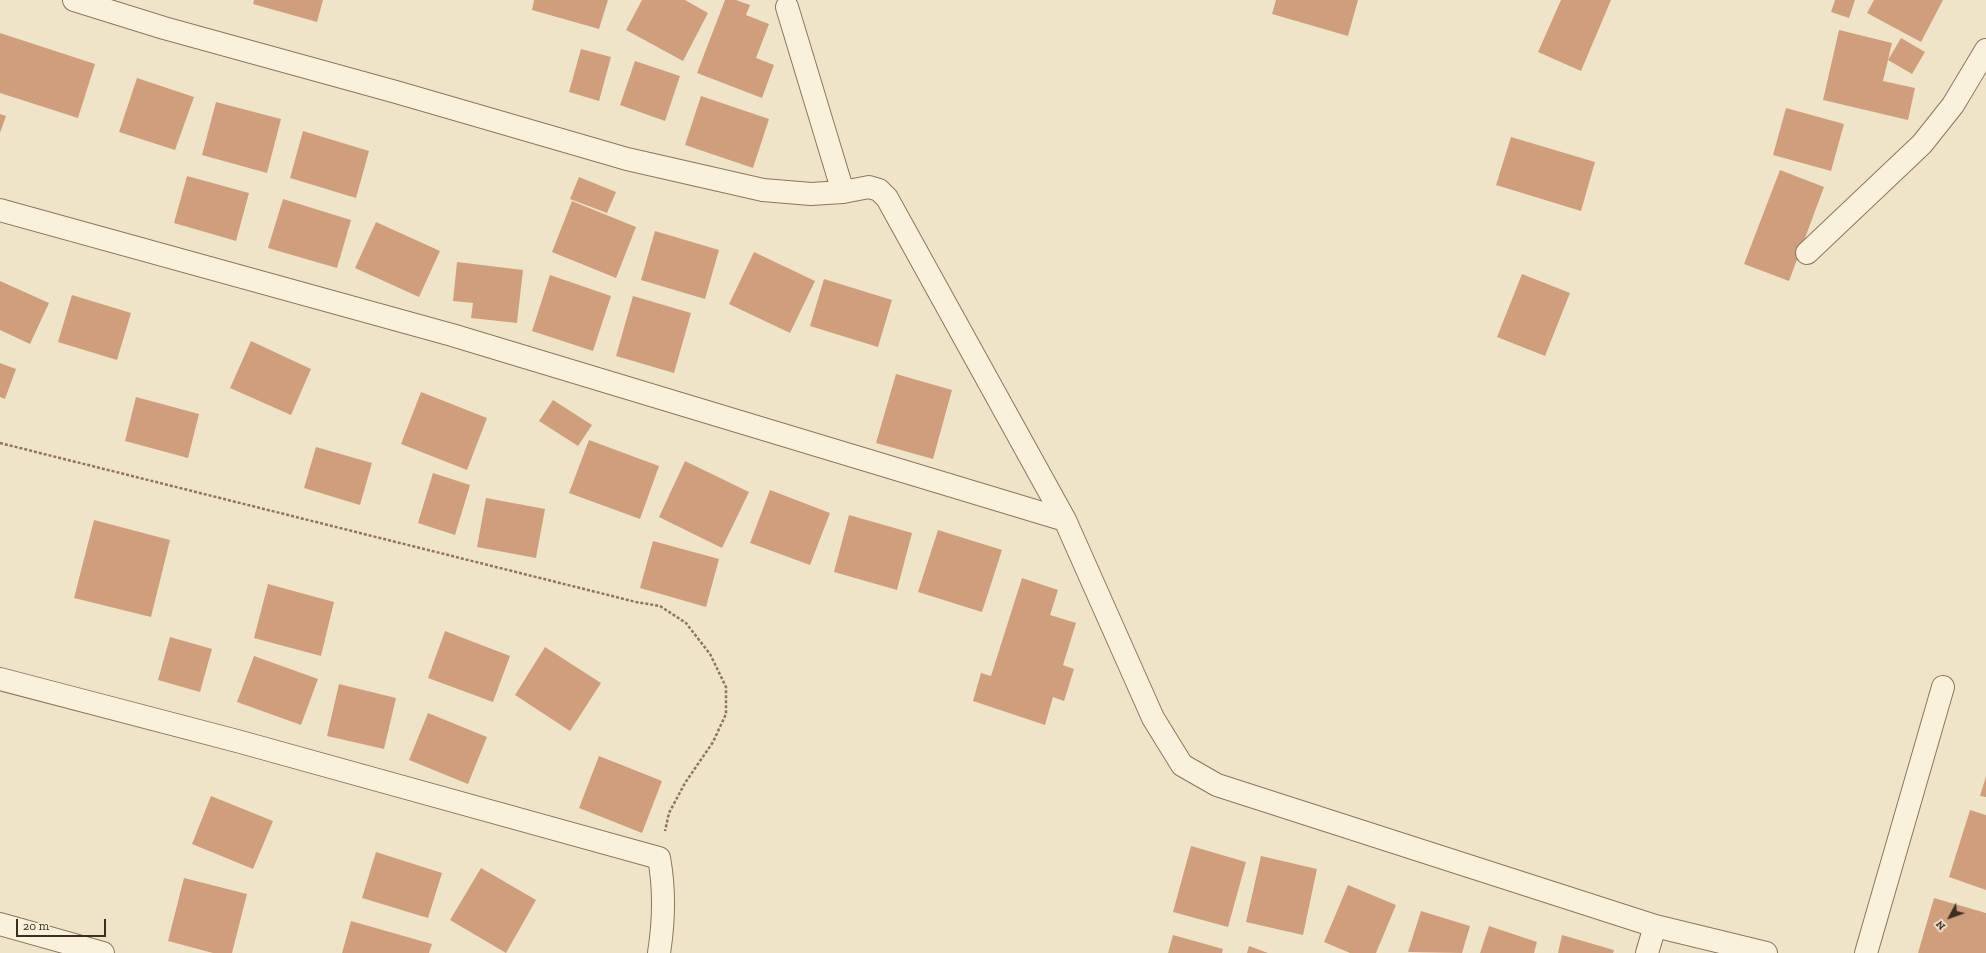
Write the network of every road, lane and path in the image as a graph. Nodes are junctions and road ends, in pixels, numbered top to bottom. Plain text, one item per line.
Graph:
1 (74, 0) edge
2 (787, 7) dead end
3 (1986, 50) edge
4 (843, 192) junction
5 (0, 210) edge
6 (1807, 253) dead end
7 (0, 443) edge
8 (1065, 520) junction
9 (0, 679) edge
10 (1943, 687) dead end
11 (659, 858) junction
12 (0, 924) edge
13 (1655, 926) junction
14 (103, 953) edge
15 (660, 953) edge
16 (1646, 953) edge
17 (1766, 953) edge
18 (1866, 953) edge

1 - 4 street
2 - 4 street
3 - 6 street
4 - 8 street
5 - 8 street
7 - 11 path
8 - 13 street
9 - 11 street
10 - 18 street
11 - 15 street
12 - 14 street
13 - 16 street
13 - 17 street

